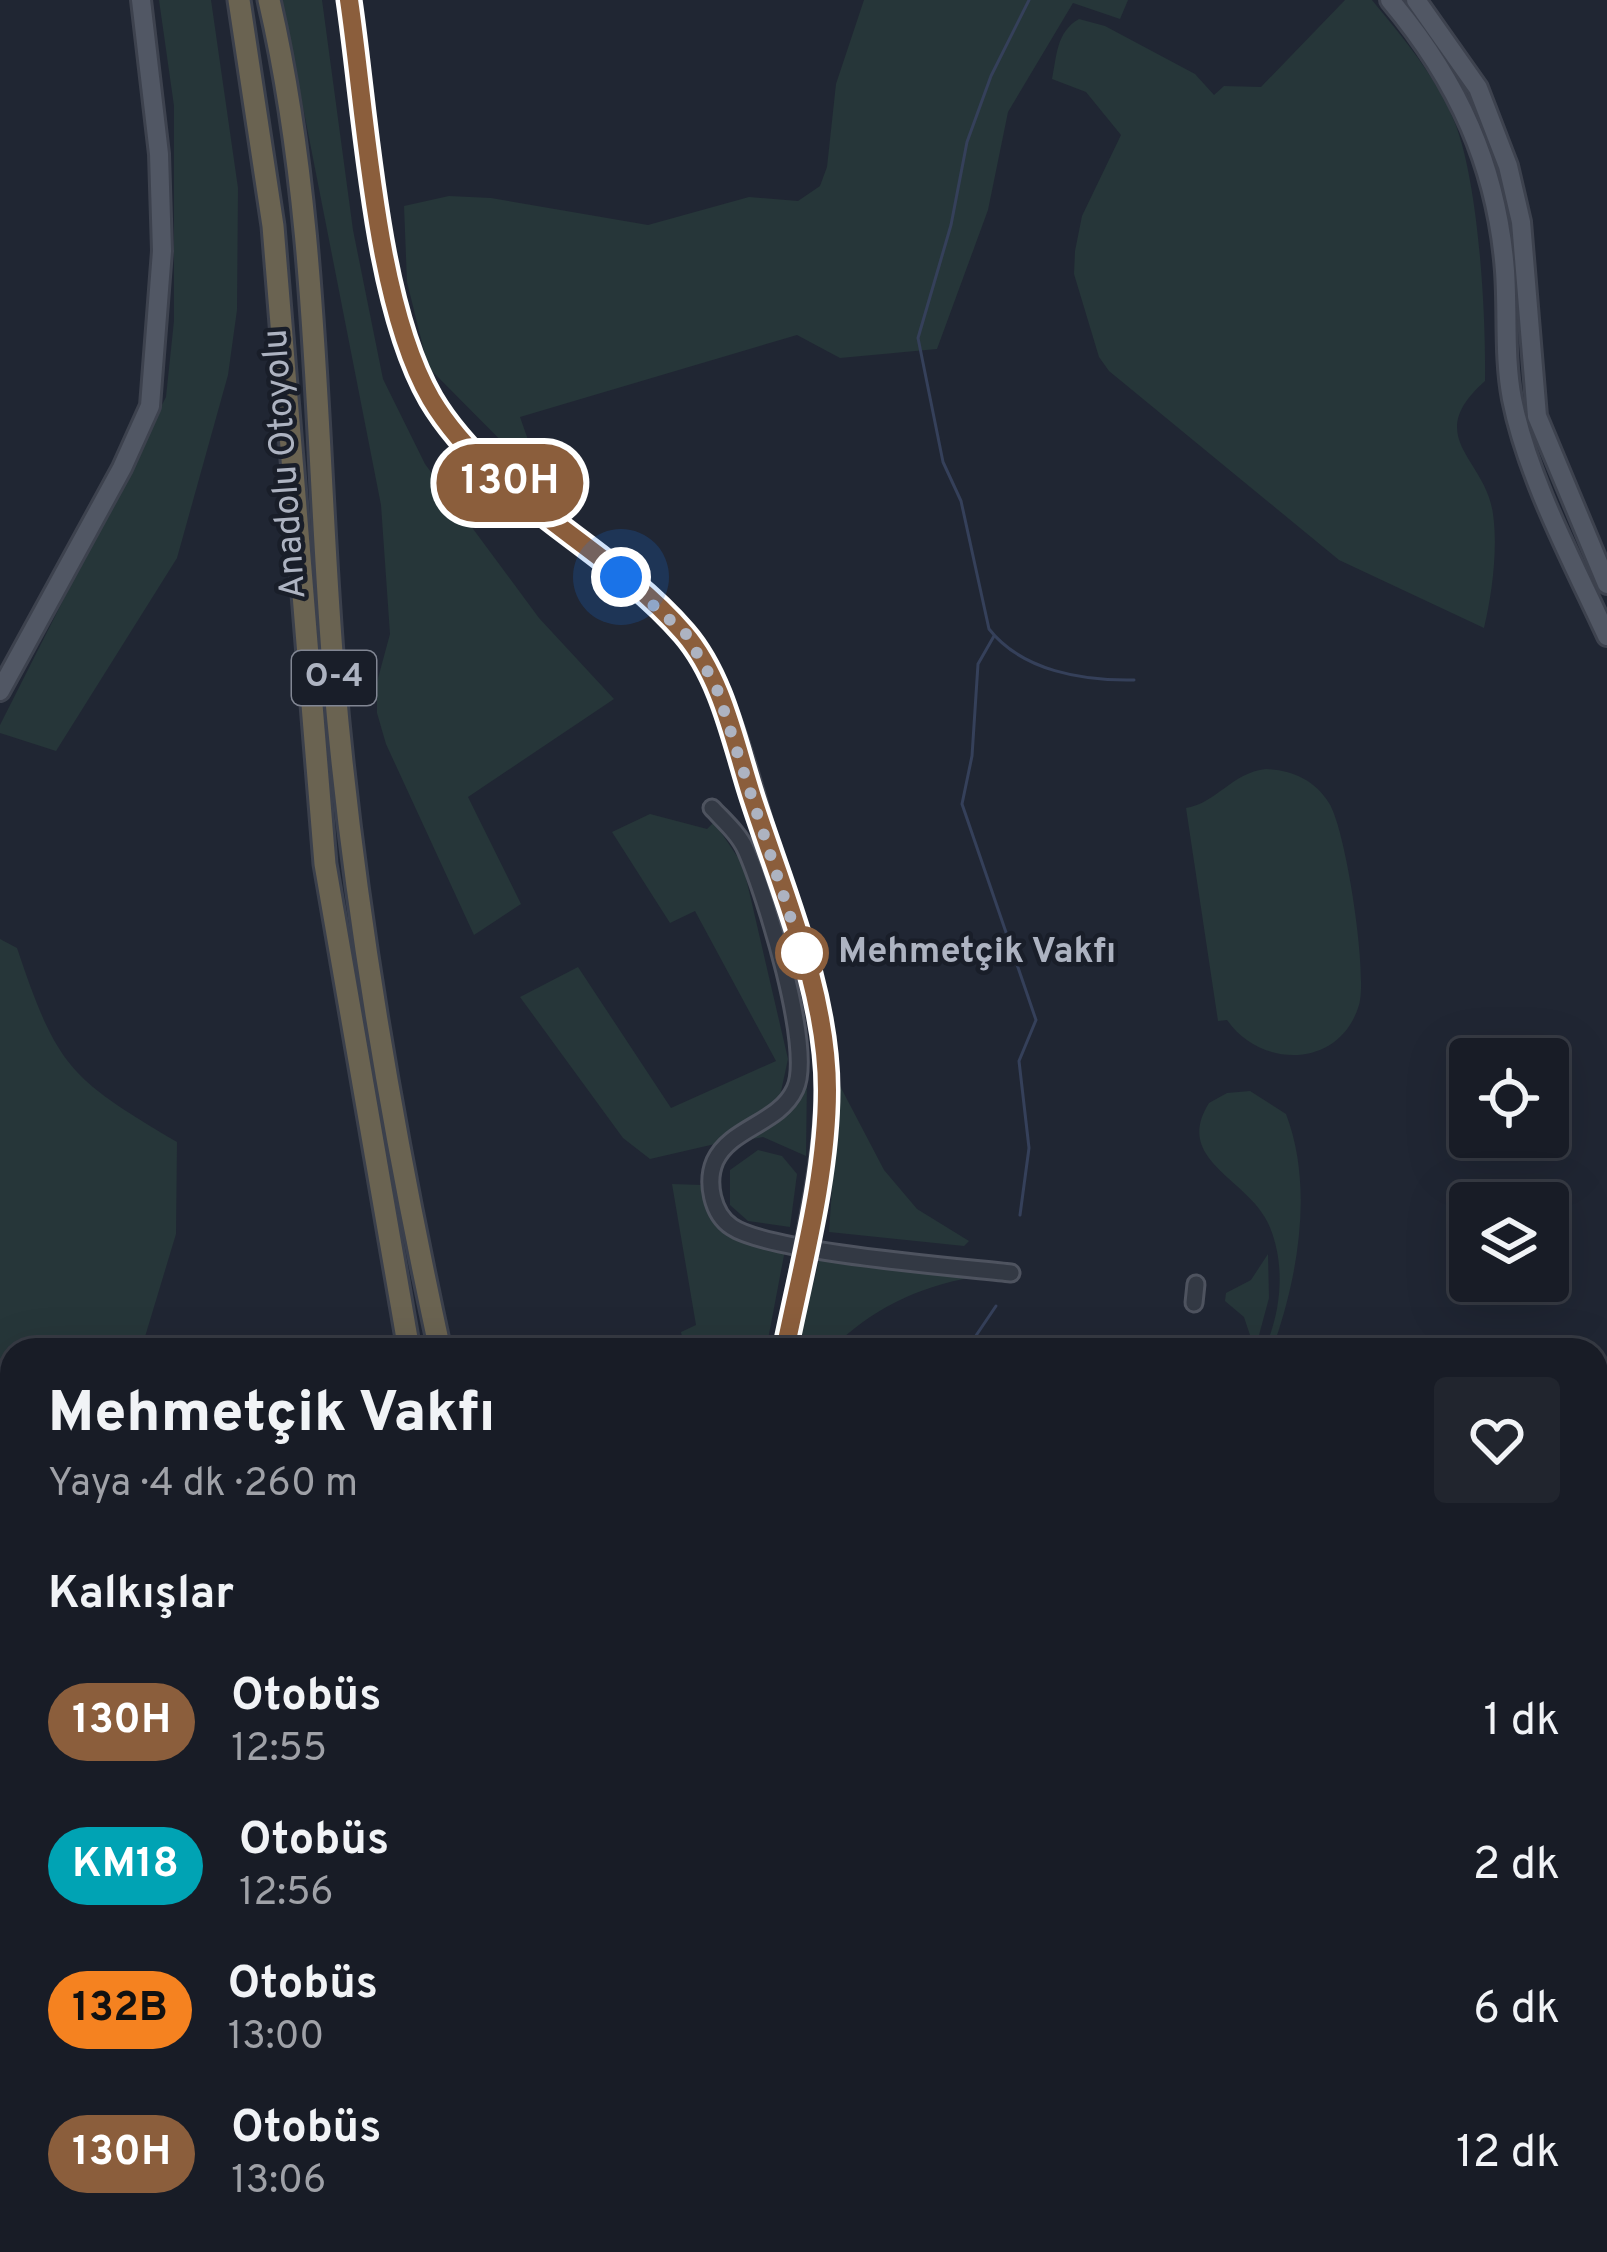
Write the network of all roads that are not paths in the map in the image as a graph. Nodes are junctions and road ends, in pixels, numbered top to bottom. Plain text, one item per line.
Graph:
1 (142, 0) edge
2 (239, 0) edge
3 (269, 0) edge
4 (350, 0) edge
5 (1390, 0) edge
6 (1416, 0) edge
7 (1607, 584) edge
8 (1607, 636) edge
9 (0, 691) edge
10 (712, 808) dead end
11 (1011, 1274) dead end
12 (1196, 1283) dead end
13 (1194, 1303) dead end
14 (407, 1338) edge
15 (438, 1338) edge
16 (787, 1338) edge

1 - 9 main road
2 - 14 highway, Anadolu Otoyolu / O-4
3 - 15 highway, Anadolu Otoyolu / O-4
4 - 16 main road, bridge
5 - 8 main road
6 - 7 main road
10 - 11 street
12 - 13 street

